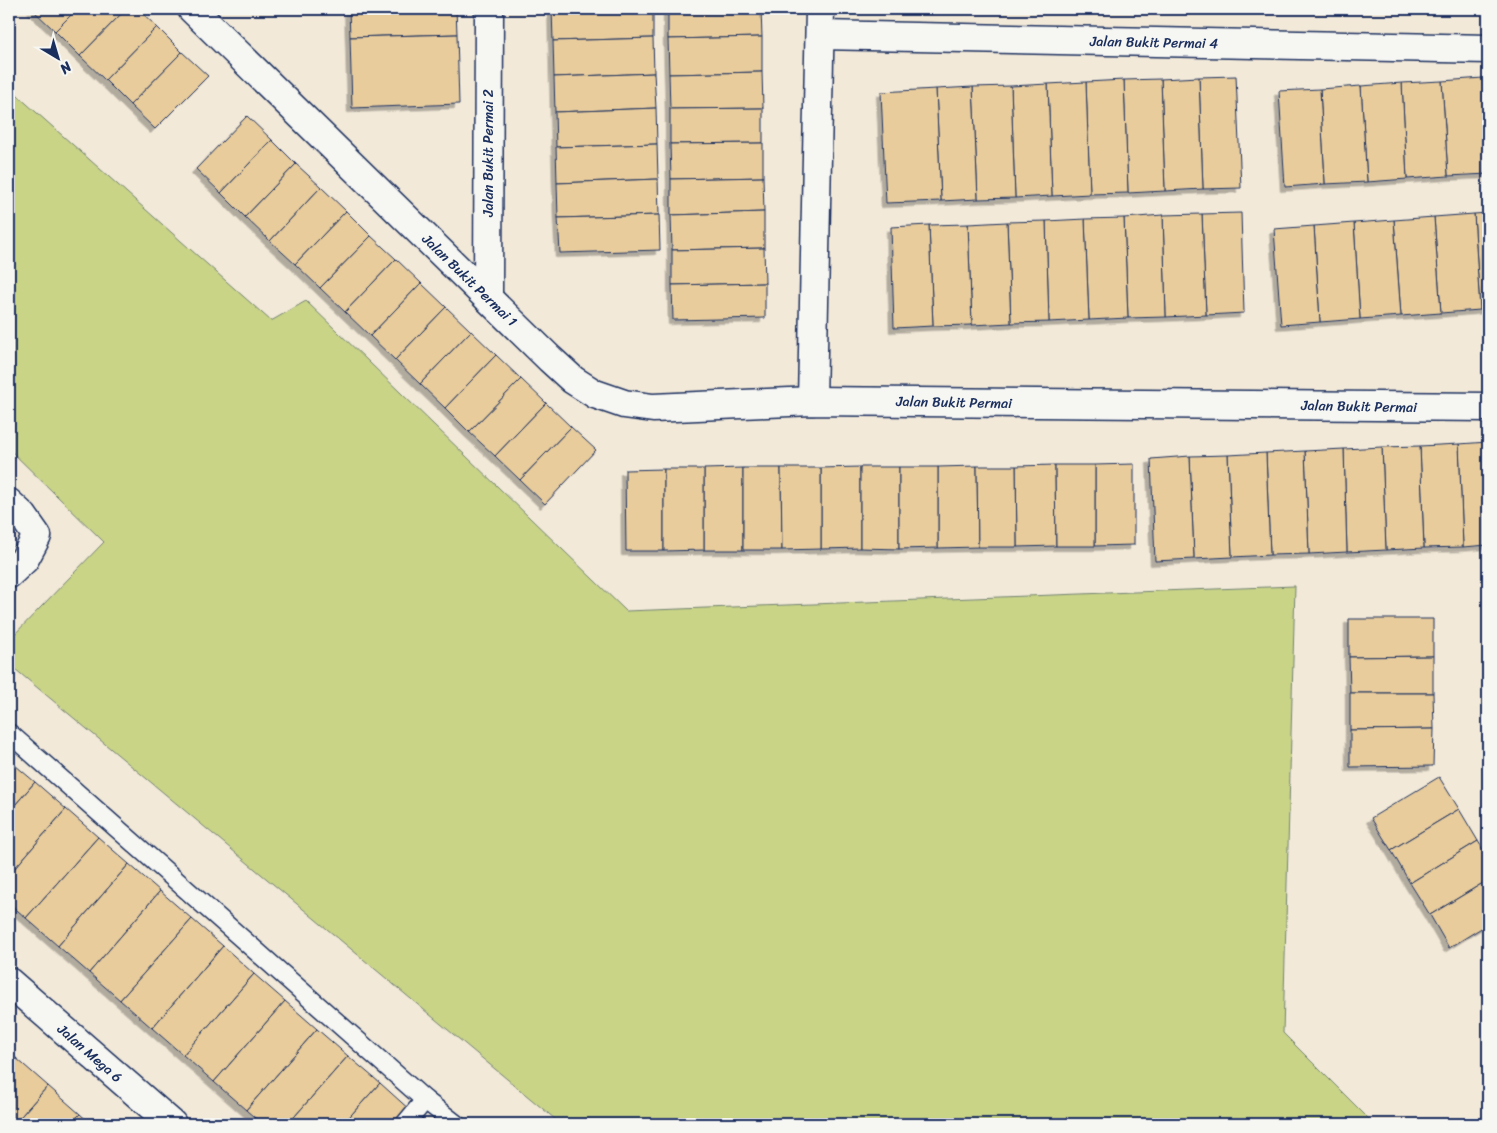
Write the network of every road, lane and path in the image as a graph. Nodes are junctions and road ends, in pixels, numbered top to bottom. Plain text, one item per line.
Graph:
1 (192, 9) edge
2 (489, 9) edge
3 (820, 22) edge
4 (1488, 49) edge
5 (488, 298) junction
6 (812, 401) junction
7 (1488, 407) edge
8 (9, 503) edge
9 (9, 574) edge
10 (9, 733) edge
11 (9, 982) edge
12 (425, 1100) junction
13 (172, 1124) edge
14 (405, 1124) edge
15 (456, 1124) edge

1 - 5 street, Jalan Bukit Permai 1
2 - 5 street, Jalan Bukit Permai 2
3 - 4 street, Jalan Bukit Permai 4
3 - 6 street
5 - 6 street, Jalan Bukit Permai 1
6 - 7 street, Jalan Bukit Permai
8 - 9 street
10 - 12 lane
11 - 13 street, Jalan Mega 6
12 - 14 lane
12 - 15 lane

